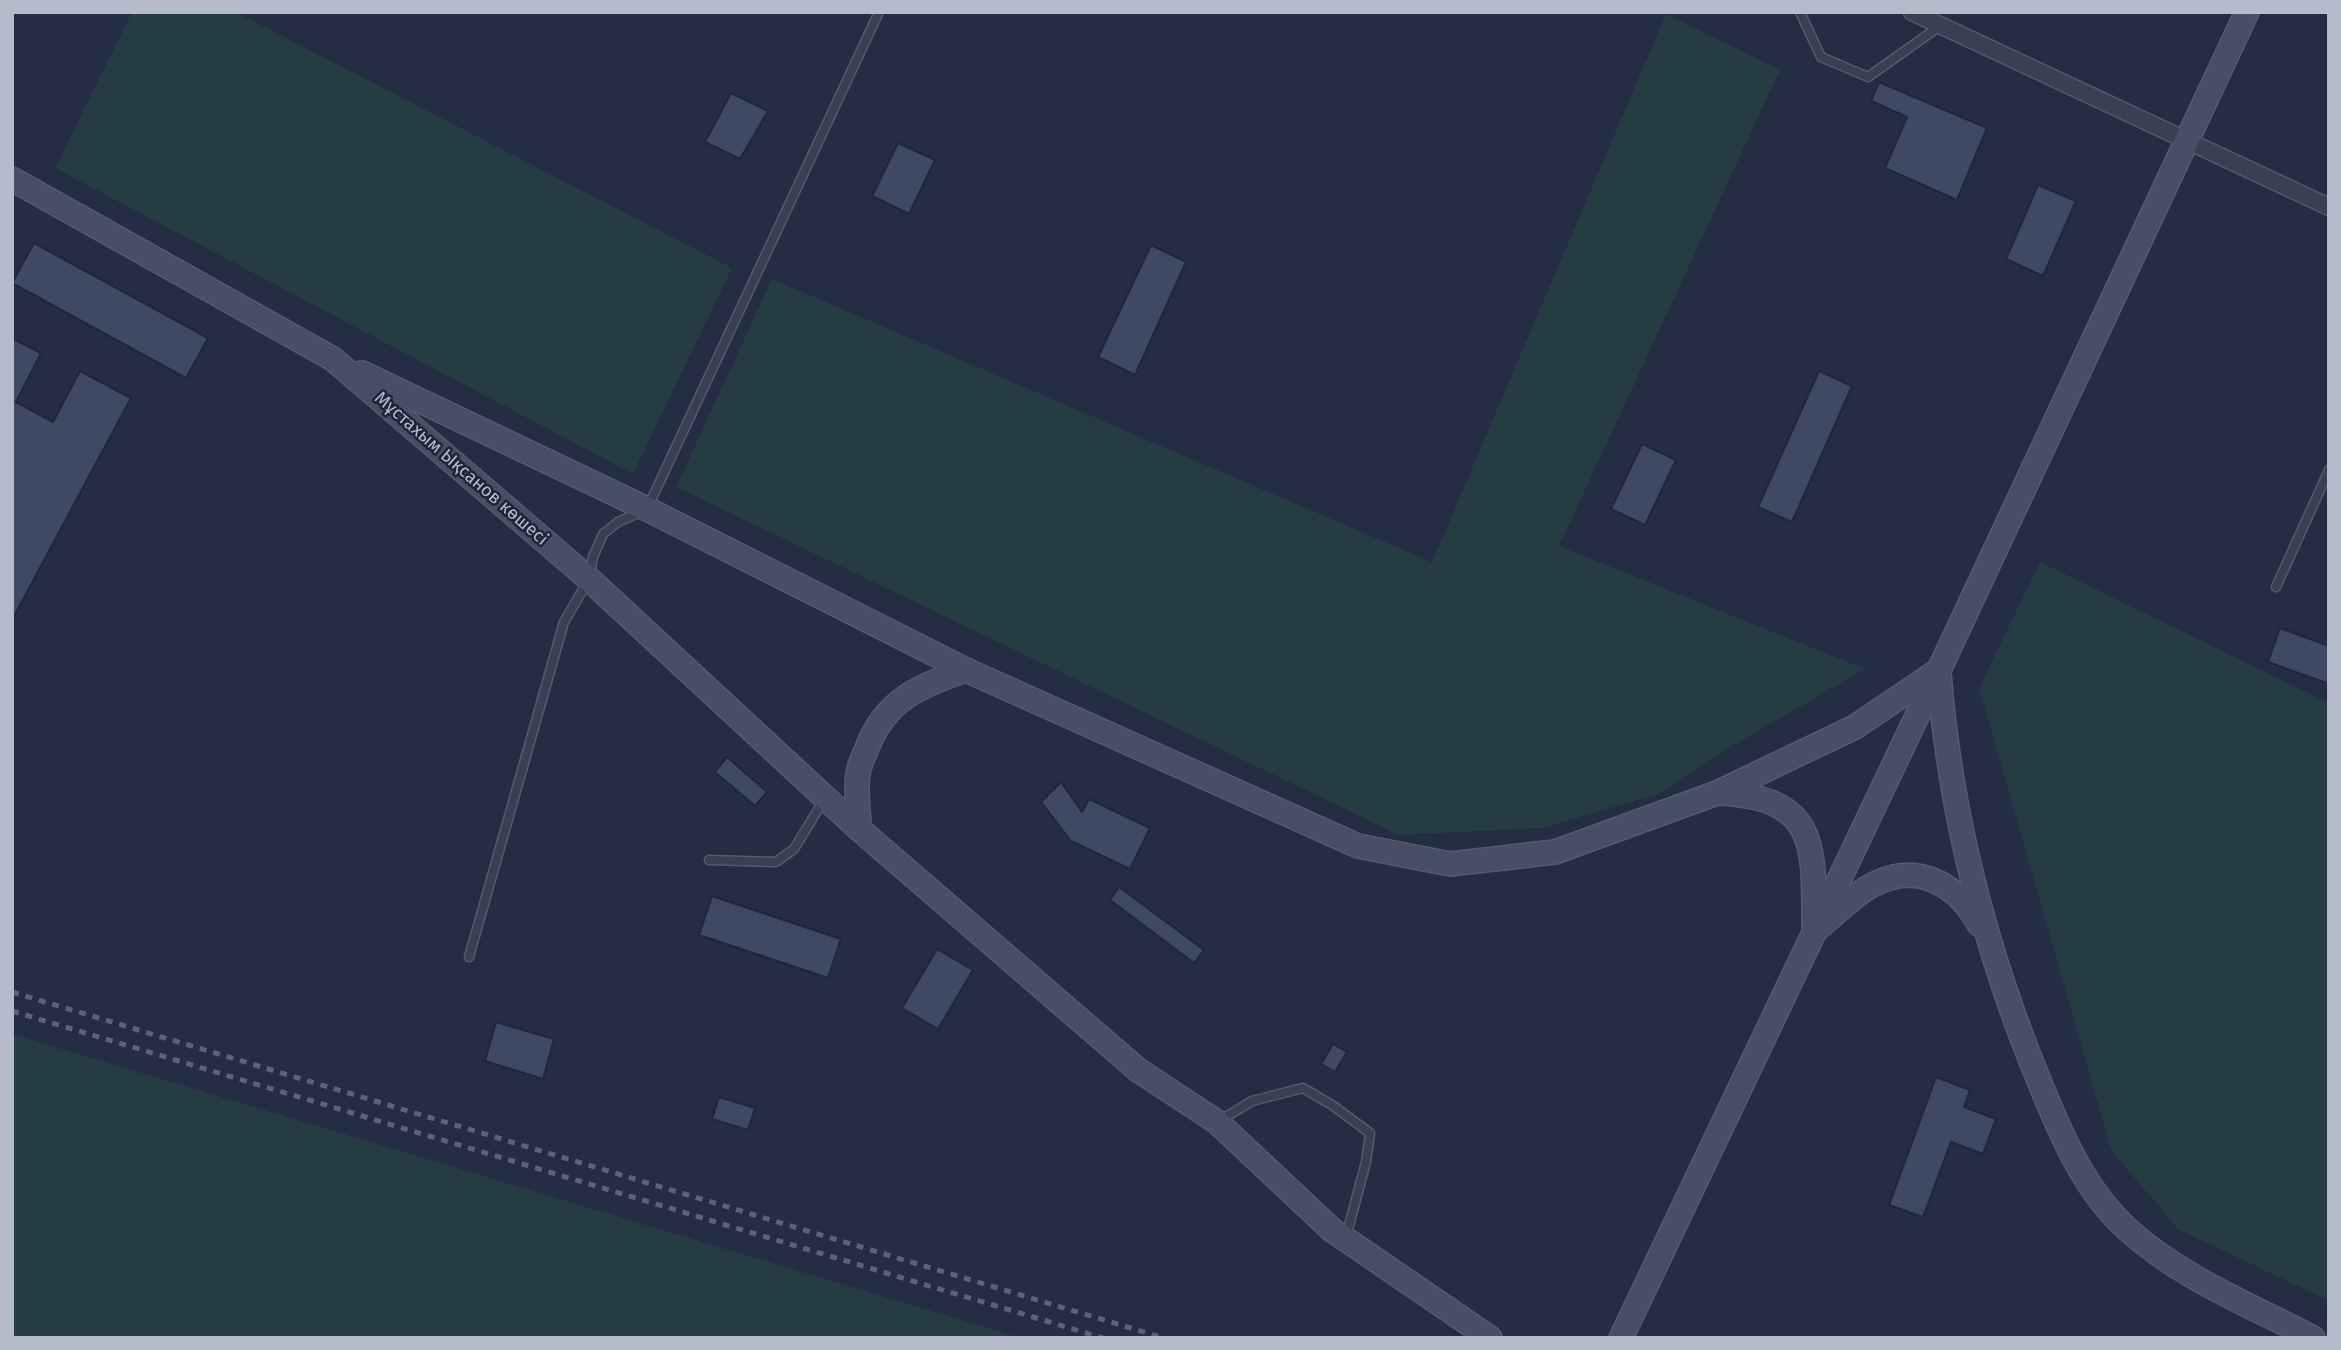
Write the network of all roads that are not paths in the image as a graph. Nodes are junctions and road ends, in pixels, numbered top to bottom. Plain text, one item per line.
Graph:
1 (879, 12) edge
2 (1800, 12) edge
3 (1912, 12) edge
4 (2247, 12) edge
5 (1940, 26) junction
6 (2187, 141) junction
7 (12, 179) edge
8 (2329, 207) edge
9 (333, 359) junction
10 (2329, 470) edge
11 (647, 509) junction
12 (589, 579) junction
13 (2276, 587) dead end
14 (966, 670) junction
15 (1939, 670) junction
16 (1717, 793) junction
17 (825, 797) junction
18 (859, 829) junction
19 (709, 860) dead end
20 (1814, 931) junction
21 (1992, 948) junction
22 (469, 957) dead end
23 (1217, 1122) junction
24 (1345, 1239) junction
25 (1624, 1332) edge
26 (1489, 1338) edge
27 (2313, 1338) edge

1 - 11 lane
2 - 5 lane
3 - 5 street
4 - 6 main road
5 - 6 street
6 - 8 street
6 - 15 main road
7 - 9 main road, Мұстахым Ықсанов көшесі
9 - 11 main road
9 - 12 main road, Мұстахым Ықсанов көшесі
10 - 13 lane
11 - 12 lane
11 - 14 main road
12 - 17 main road, Мұстахым Ықсанов көшесі
12 - 22 lane
14 - 16 main road
14 - 18 main road
15 - 16 main road
15 - 20 main road
15 - 21 main road
16 - 20 main road
17 - 18 main road, Мұстахым Ықсанов көшесі
17 - 19 lane
18 - 23 main road, Мұстахым Ықсанов көшесі
20 - 21 main road
20 - 25 main road
21 - 27 main road
23 - 24 main road, Мұстахым Ықсанов көшесі
23 - 24 lane
24 - 26 main road, Мұстахым Ықсанов көшесі

